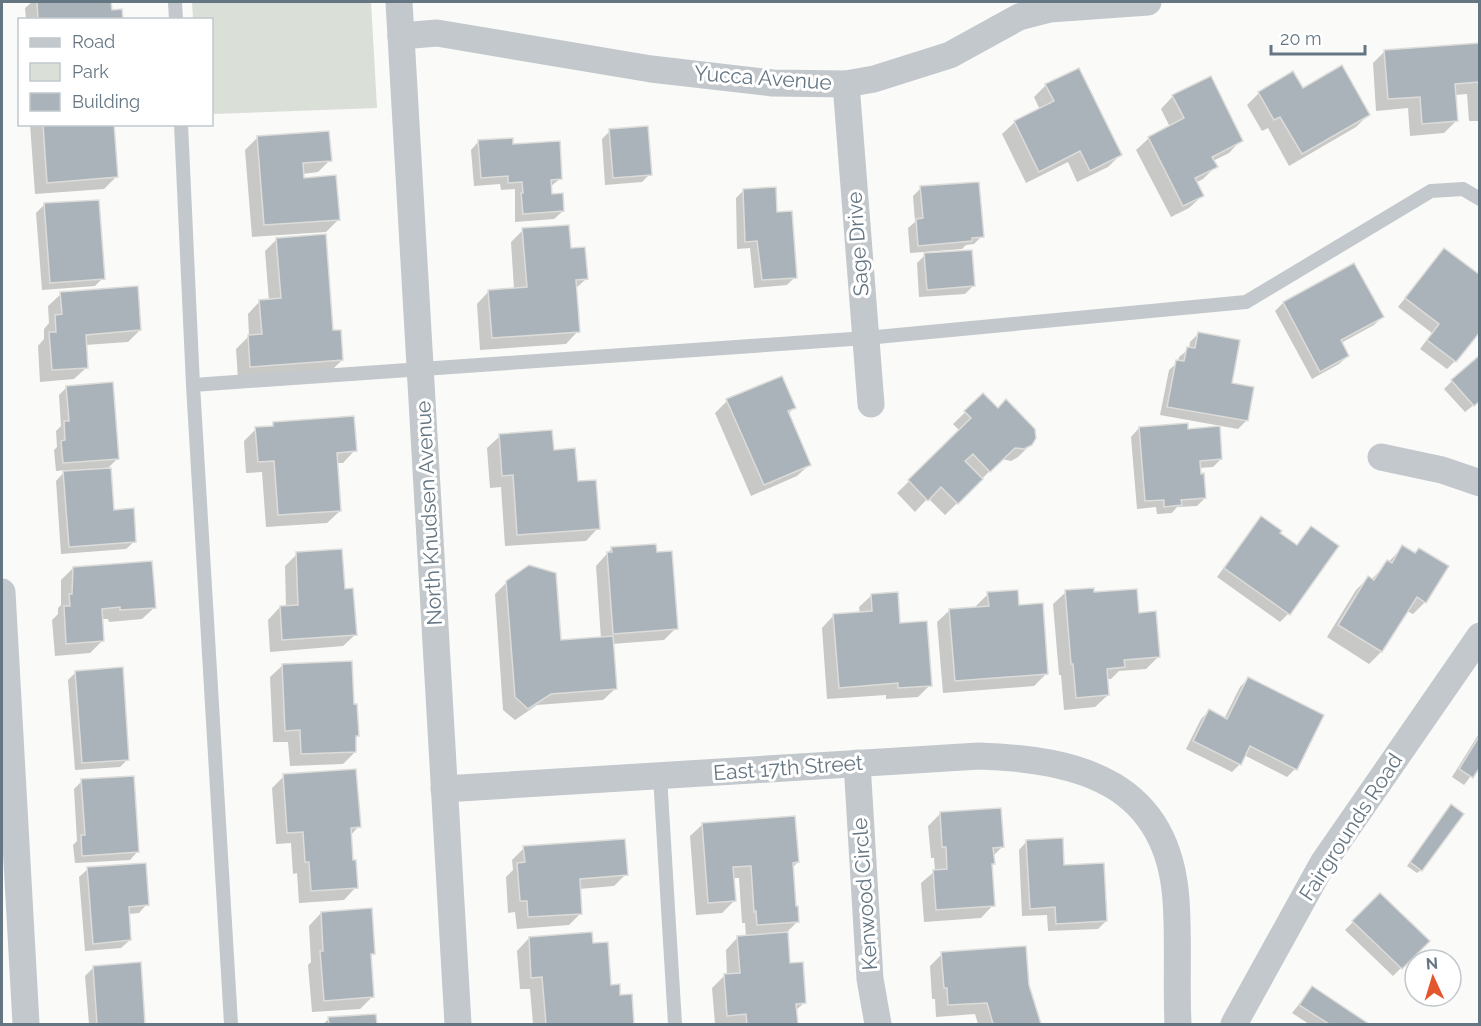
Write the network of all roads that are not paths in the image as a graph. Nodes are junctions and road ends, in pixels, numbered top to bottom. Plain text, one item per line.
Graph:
1 (175, 2) edge
2 (399, 2) edge
3 (1148, 2) edge
4 (176, 18) edge
5 (401, 36) junction
6 (846, 84) junction
7 (181, 126) edge
8 (1479, 199) edge
9 (866, 338) junction
10 (421, 370) junction
11 (193, 385) junction
12 (871, 404) dead end
13 (1382, 457) dead end
14 (1479, 483) edge
15 (2, 592) edge
16 (1479, 636) edge
17 (857, 763) junction
18 (660, 776) junction
19 (444, 789) junction
20 (26, 1024) edge
21 (231, 1024) edge
22 (458, 1024) edge
23 (675, 1024) edge
24 (878, 1024) edge
25 (1178, 1024) edge
26 (1234, 1024) edge

1 - 4 lane
2 - 5 street, North Knudsen Avenue
3 - 6 street, Yucca Avenue
5 - 6 street, Yucca Avenue
5 - 10 street, North Knudsen Avenue
6 - 9 street, Sage Drive
7 - 11 lane
8 - 9 lane
9 - 10 lane
9 - 12 street, Sage Drive
10 - 11 lane
10 - 19 street, North Knudsen Avenue
11 - 21 lane
13 - 14 street
15 - 20 street
16 - 26 street, Fairgrounds Road
17 - 18 street, East 17th Street
17 - 24 street, Kenwood Circle
17 - 25 street, East 17th Street
18 - 19 street, East 17th Street
18 - 23 lane
19 - 22 street, North Knudsen Avenue

